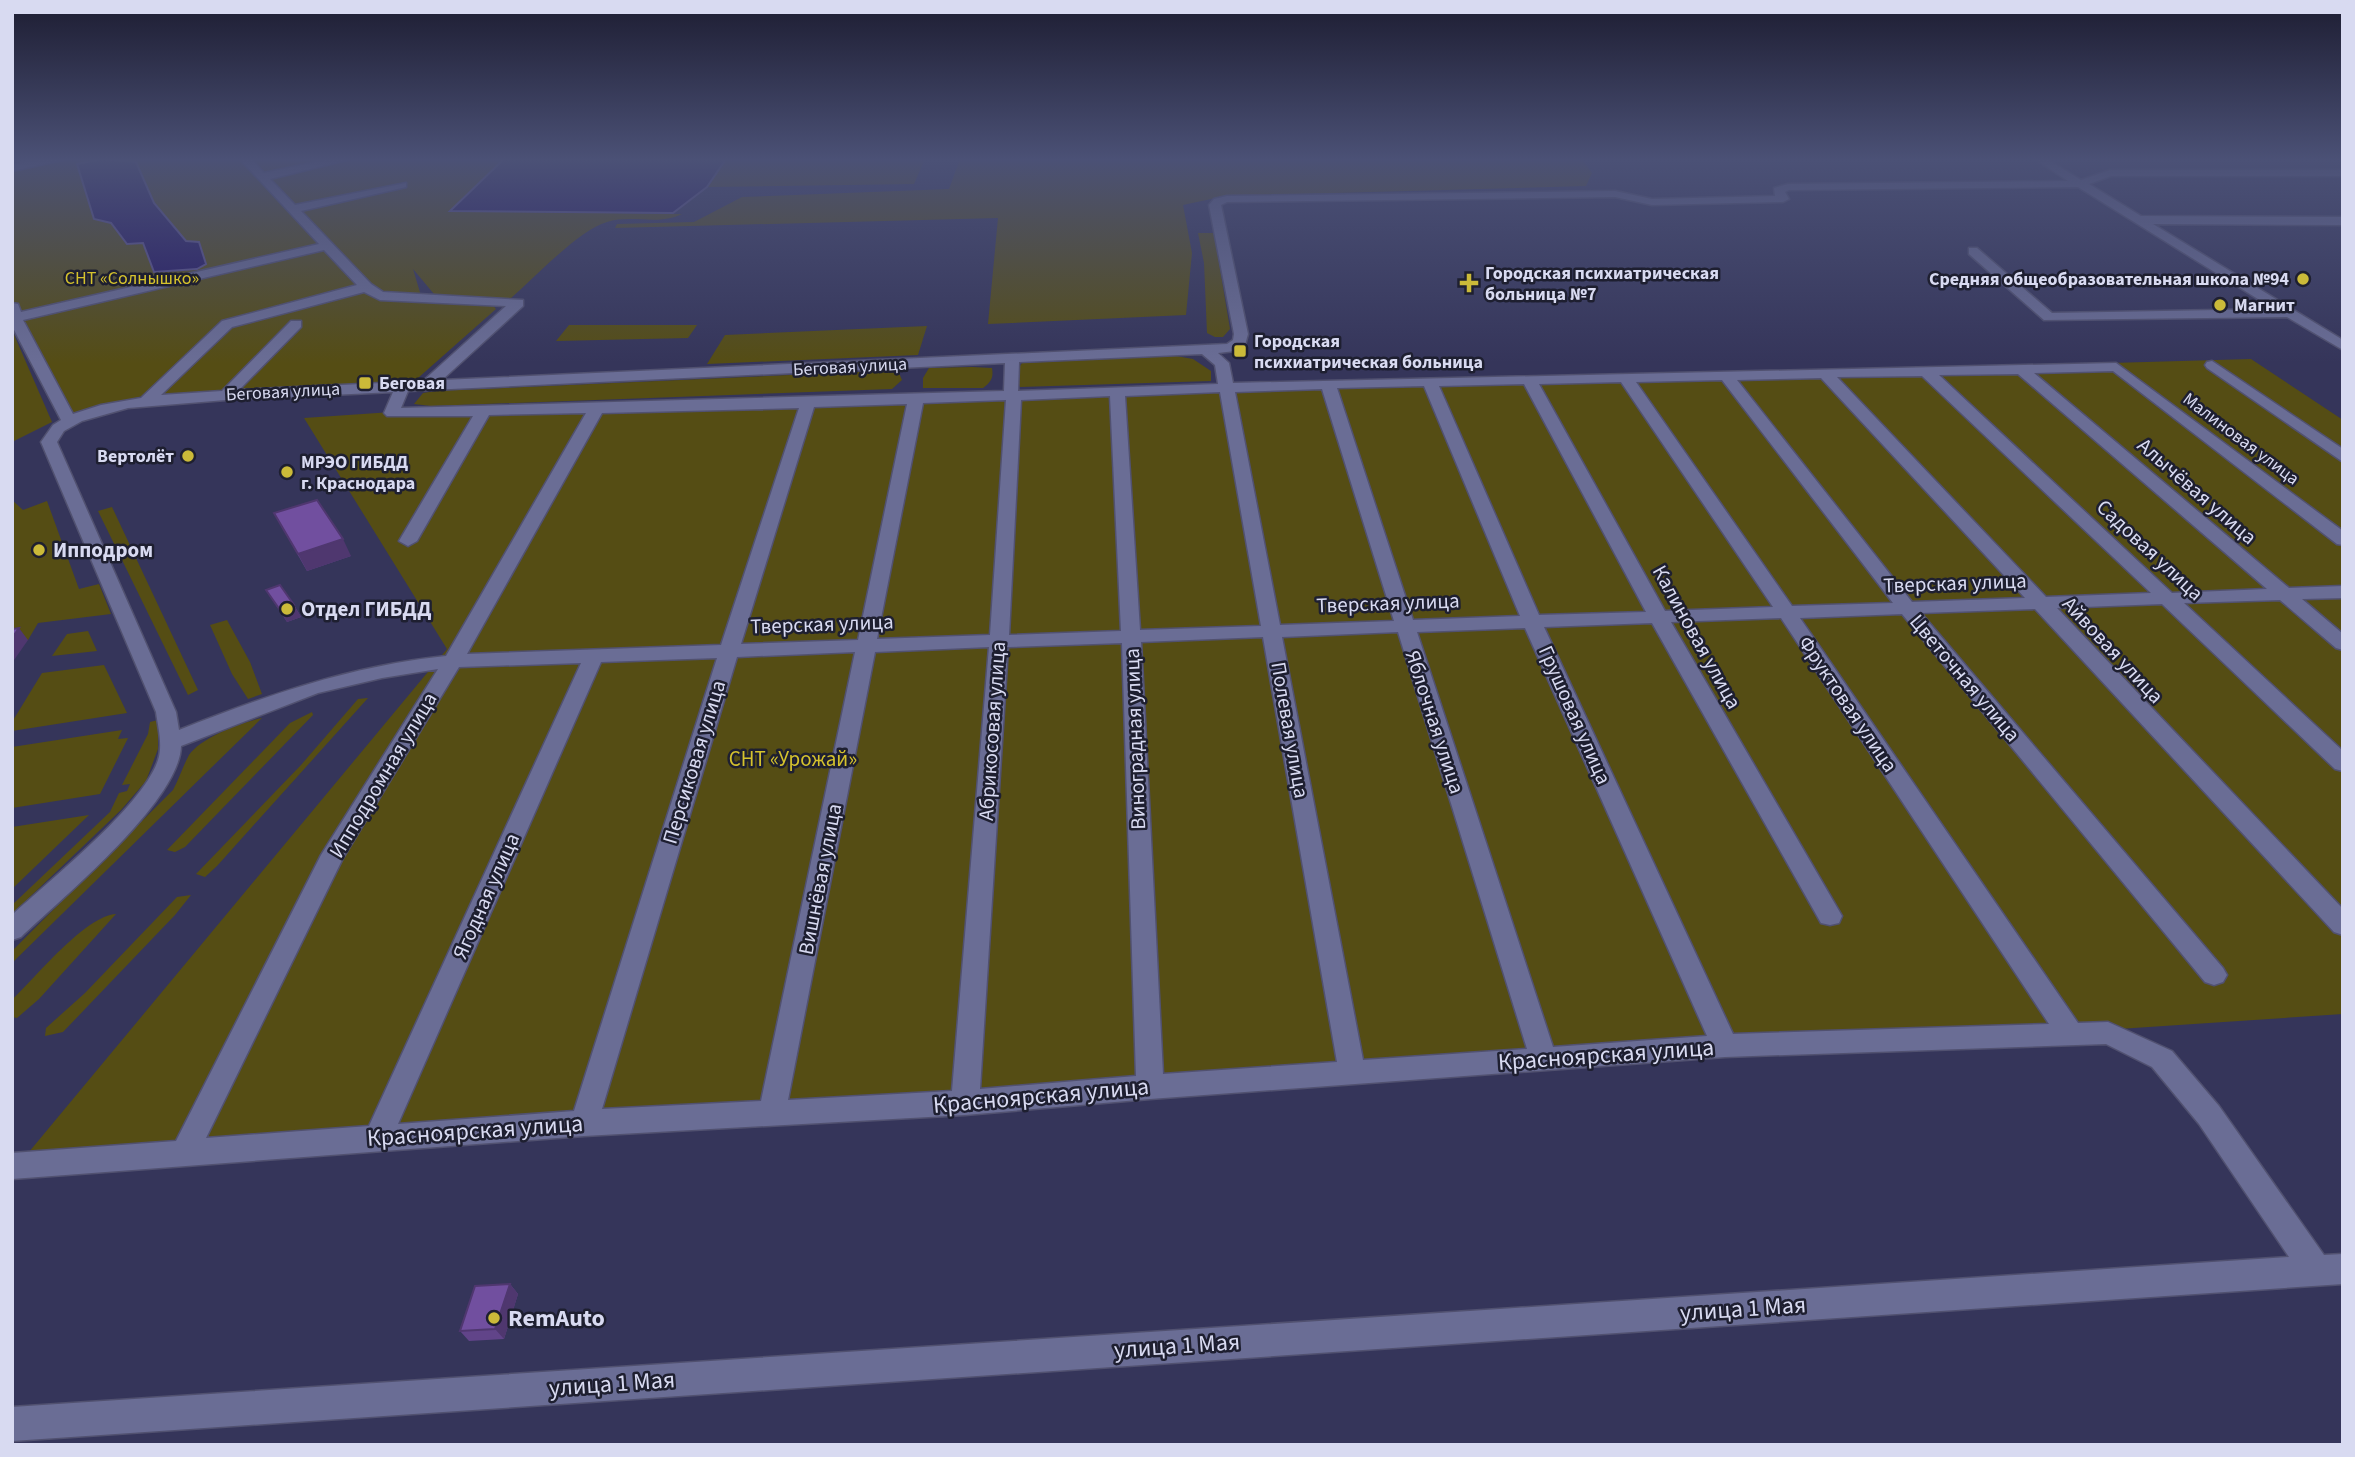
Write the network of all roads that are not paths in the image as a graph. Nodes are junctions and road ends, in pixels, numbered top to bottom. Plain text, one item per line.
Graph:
1 (310, 227) edge
2 (1219, 227) edge
3 (2156, 227) edge
4 (327, 246) junction
5 (1973, 251) dead end
6 (366, 287) junction
7 (15, 311) edge
8 (2289, 313) junction
9 (296, 324) dead end
10 (2343, 346) edge
11 (1206, 350) junction
12 (1012, 359) junction
13 (2212, 365) dead end
14 (1925, 370) junction
15 (2023, 370) junction
16 (1824, 372) junction
17 (1725, 374) junction
18 (1625, 377) junction
19 (1529, 379) junction
20 (1430, 382) junction
21 (1328, 384) junction
22 (426, 386) junction
23 (402, 387) junction
24 (1226, 388) junction
25 (1117, 392) junction
26 (226, 395) junction
27 (1014, 396) junction
28 (916, 398) junction
29 (146, 401) junction
30 (808, 403) junction
31 (597, 407) junction
32 (484, 410) junction
33 (69, 421) junction
34 (2343, 457) edge
35 (408, 541) dead end
36 (2343, 541) edge
37 (2343, 592) edge
38 (2281, 593) junction
39 (2166, 597) junction
40 (2038, 603) junction
41 (1906, 607) junction
42 (1785, 611) junction
43 (1658, 616) junction
44 (1532, 621) junction
45 (1404, 625) junction
46 (1272, 630) junction
47 (1131, 636) junction
48 (999, 641) junction
49 (2343, 644) edge
50 (867, 645) junction
51 (729, 650) junction
52 (594, 655) junction
53 (444, 662) junction
54 (170, 742) junction
55 (2343, 764) edge
56 (1830, 916) dead end
57 (2343, 925) edge
58 (12, 930) edge
59 (2214, 975) dead end
60 (2070, 1033) junction
61 (1725, 1046) junction
62 (1544, 1059) junction
63 (1352, 1072) junction
64 (1150, 1087) junction
65 (965, 1103) junction
66 (772, 1113) junction
67 (584, 1123) junction
68 (379, 1137) junction
69 (185, 1152) junction
70 (12, 1166) edge
71 (2329, 1269) edge
72 (12, 1424) edge

1 - 4 street
2 - 11 street, Беговая улица
3 - 8 street
4 - 6 street
4 - 7 street
5 - 8 street
6 - 22 street
6 - 29 street
7 - 33 street
8 - 10 street
9 - 26 street
11 - 12 street, Беговая улица
11 - 24 street, Полевая улица
12 - 22 street, Беговая улица
12 - 27 street, Абрикосовая улица
13 - 34 street
14 - 15 street
14 - 16 street
14 - 39 street, Садовая улица
15 - 36 street, Малиновая улица
15 - 38 street, Алычёвая улица
16 - 17 street
16 - 40 street, Айвовая улица
17 - 18 street
17 - 41 street, Цветочная улица
18 - 19 street
18 - 42 street, Фруктовая улица
19 - 20 street
19 - 43 street, Калиновая улица
20 - 21 street
20 - 44 street, Грушовая улица
21 - 24 street
21 - 45 street, Яблочная улица
22 - 23 street, Беговая улица
23 - 26 street, Беговая улица
23 - 32 street
24 - 25 street
24 - 46 street, Полевая улица
25 - 27 street
25 - 47 street, Виноградная улица
26 - 29 street, Беговая улица
27 - 28 street
27 - 48 street, Абрикосовая улица
28 - 30 street
28 - 50 street, Вишнёвая улица
29 - 33 street, Беговая улица
30 - 31 street
30 - 51 street, Персиковая улица
31 - 32 street
31 - 53 street, Ипподромная улица
32 - 35 street
33 - 54 street
37 - 38 street, Тверская улица
38 - 39 street, Тверская улица
38 - 49 street, Алычёвая улица
39 - 40 street, Тверская улица
39 - 55 street, Садовая улица
40 - 41 street, Тверская улица
40 - 57 street, Айвовая улица
41 - 42 street, Тверская улица
41 - 59 street, Цветочная улица
42 - 43 street, Тверская улица
42 - 60 street, Фруктовая улица
43 - 44 street, Тверская улица
43 - 56 street, Калиновая улица
44 - 45 street, Тверская улица
44 - 61 street, Грушовая улица
45 - 46 street, Тверская улица
45 - 62 street, Яблочная улица
46 - 47 street, Тверская улица
46 - 63 street, Полевая улица
47 - 48 street, Тверская улица
47 - 64 street, Виноградная улица
48 - 50 street, Тверская улица
48 - 65 street, Абрикосовая улица
50 - 51 street, Тверская улица
50 - 66 street, Вишнёвая улица
51 - 52 street, Тверская улица
51 - 67 street, Персиковая улица
52 - 53 street, Тверская улица
52 - 68 street, Ягодная улица
53 - 54 street, Тверская улица
53 - 69 street, Ипподромная улица
54 - 58 street
60 - 61 street, Красноярская улица
60 - 71 street, Красноярская улица
61 - 62 street, Красноярская улица
62 - 63 street, Красноярская улица
63 - 64 street, Красноярская улица
64 - 65 street, Красноярская улица
65 - 66 street, Красноярская улица
66 - 67 street, Красноярская улица
67 - 68 street, Красноярская улица
68 - 69 street, Красноярская улица
69 - 70 street, Красноярская улица
71 - 72 street, улица 1 Мая

